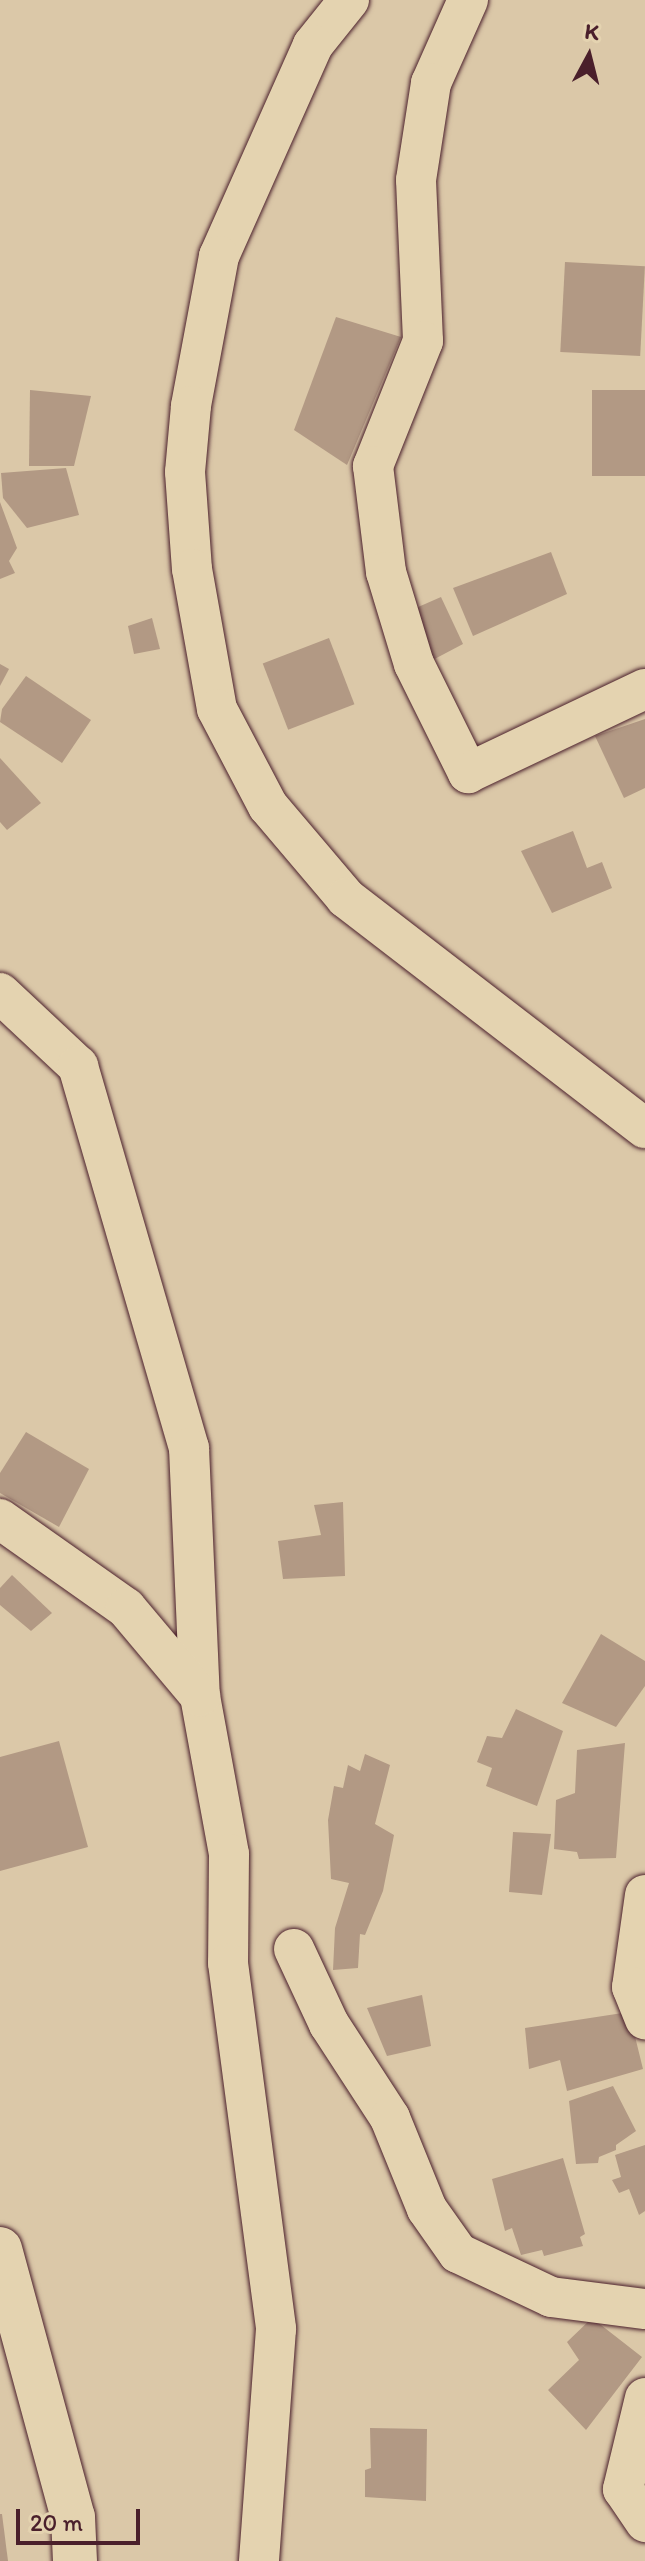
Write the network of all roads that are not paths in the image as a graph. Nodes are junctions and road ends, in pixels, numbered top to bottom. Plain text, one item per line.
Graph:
1 (349, 0) edge
2 (468, 0) edge
3 (645, 689) edge
4 (0, 993) edge
5 (645, 1128) edge
6 (0, 1519) edge
7 (200, 1696) junction
8 (645, 1895) edge
9 (294, 1949) dead end
10 (645, 2020) edge
11 (0, 2249) edge
12 (645, 2309) edge
13 (645, 2398) edge
14 (645, 2522) edge
15 (75, 2561) edge
16 (259, 2561) edge

1 - 5 street
2 - 3 street
4 - 7 street
6 - 7 street
7 - 16 street
8 - 10 street
9 - 12 street
11 - 15 main road
13 - 14 street

